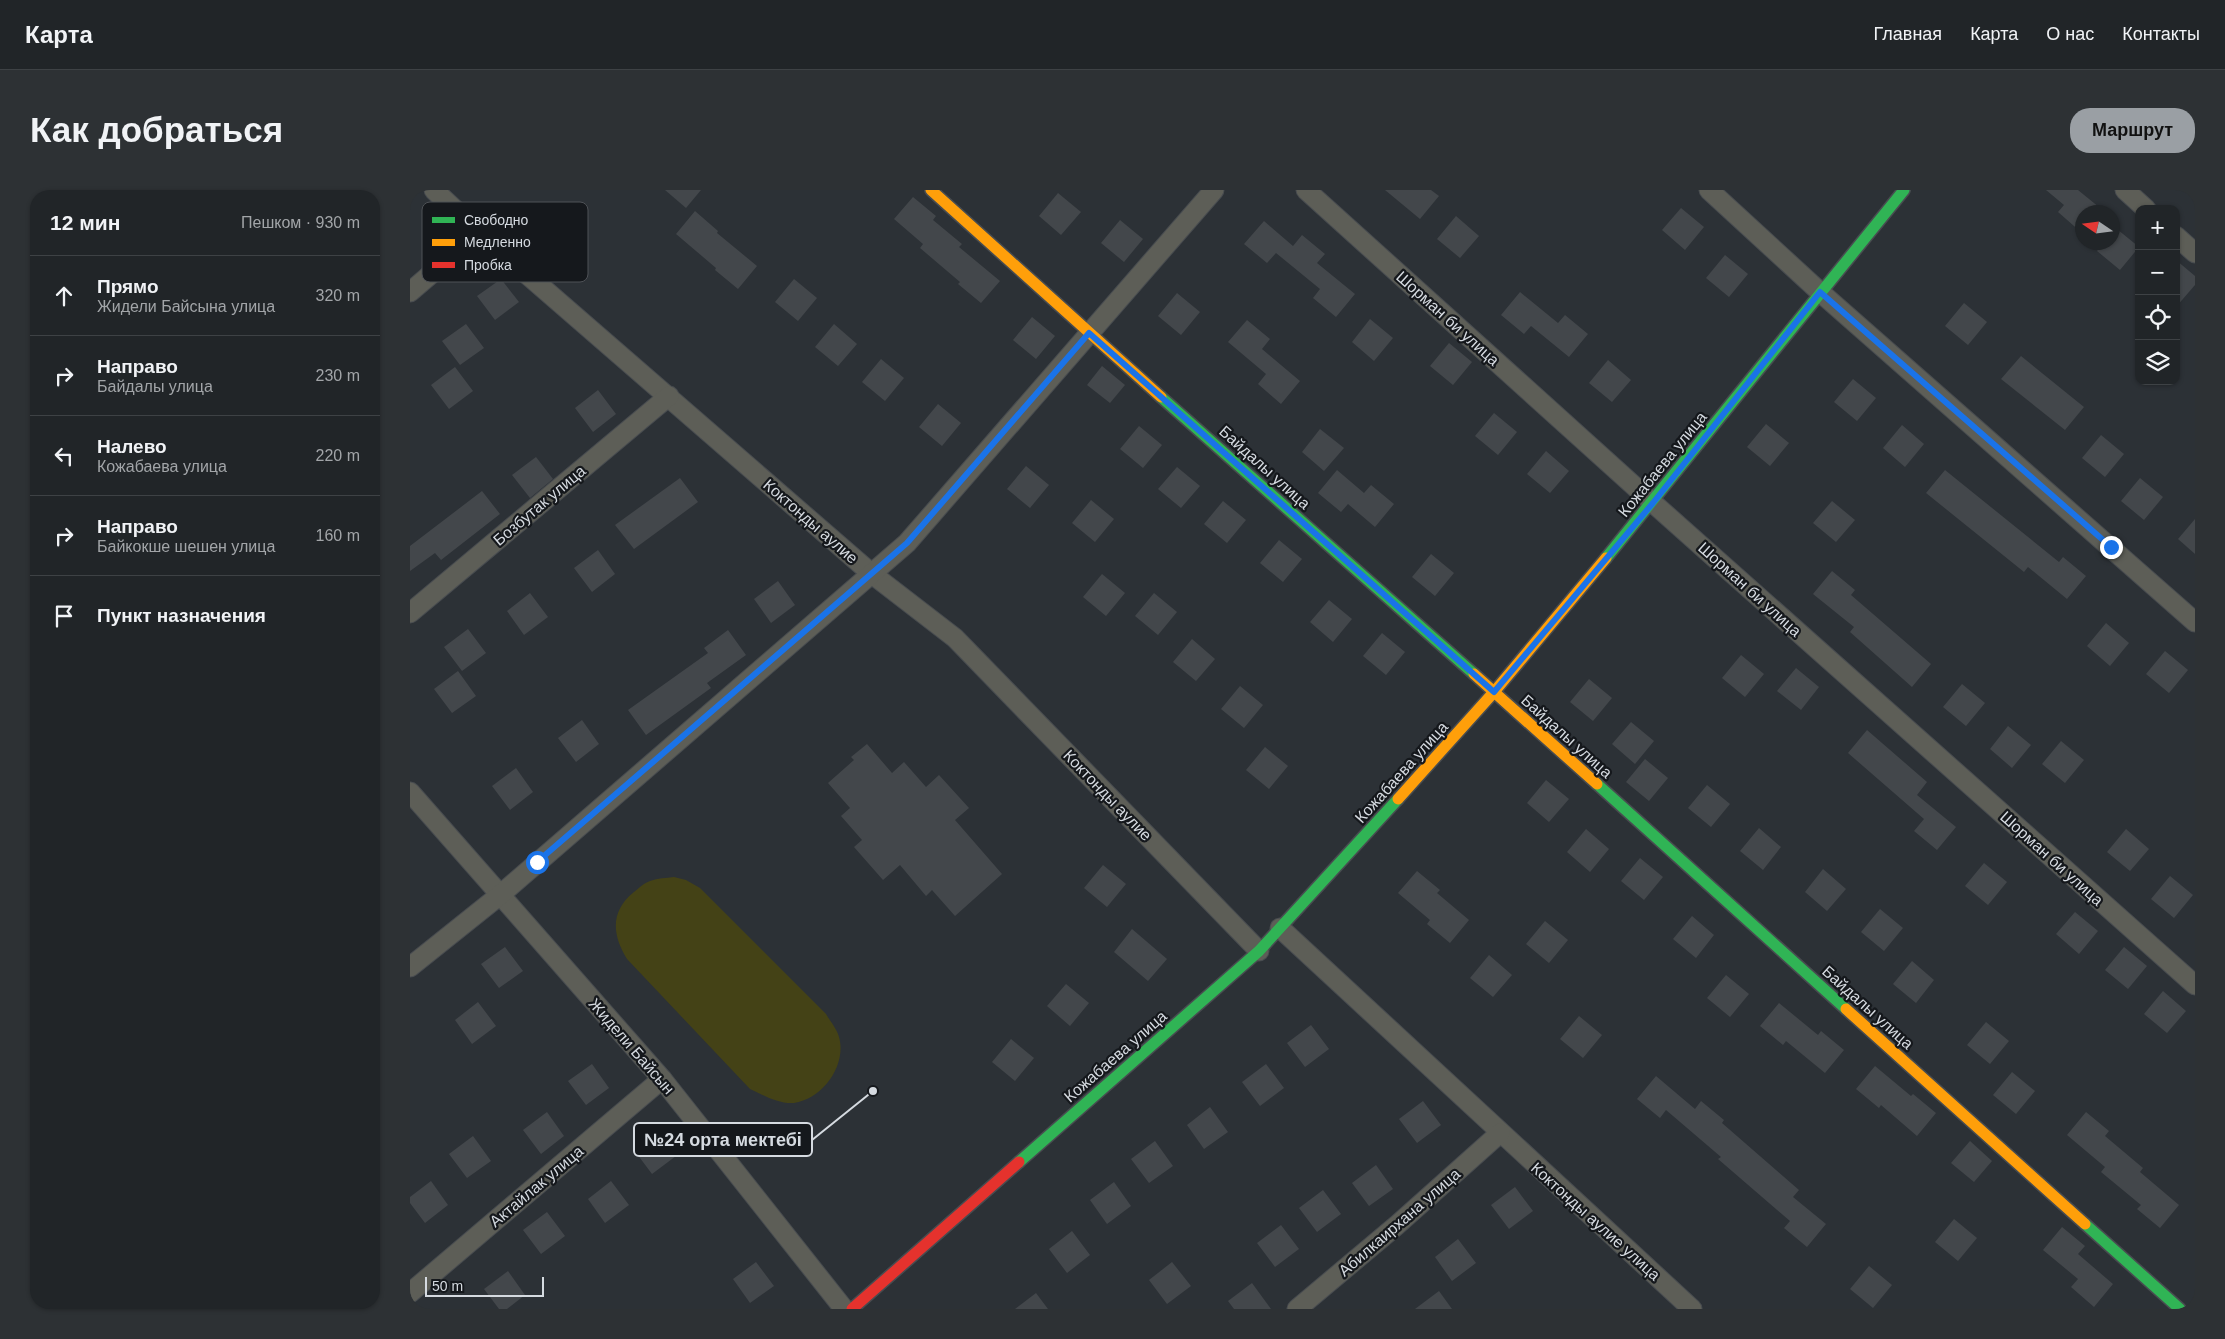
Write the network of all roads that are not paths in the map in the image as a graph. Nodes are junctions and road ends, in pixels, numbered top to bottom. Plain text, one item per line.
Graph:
1 (434, 190) edge
2 (931, 190) edge
3 (1214, 190) edge
4 (1306, 190) edge
5 (1709, 190) edge
6 (1904, 190) edge
7 (2125, 190) edge
8 (447, 202) edge
9 (2142, 205) edge
10 (2180, 240) edge
11 (2195, 253) edge
12 (422, 282) edge
13 (537, 282) edge
14 (410, 292) edge
15 (1820, 292) junction
16 (1089, 333) junction
17 (669, 396) junction
18 (1653, 503) junction
19 (872, 574) junction
20 (410, 613) edge
21 (2195, 622) edge
22 (1494, 692) junction
23 (410, 792) edge
24 (500, 895) junction
25 (1280, 928) junction
26 (1259, 951) junction
27 (410, 967) edge
28 (2195, 985) edge
29 (662, 1079) junction
30 (1500, 1134) junction
31 (410, 1293) edge
32 (844, 1309) edge
33 (852, 1309) edge
34 (1297, 1309) edge
35 (1692, 1309) edge
36 (2180, 1309) edge

1 - 8 street, Коктонды аулие
2 - 16 street, Байдалы улица
3 - 16 street
4 - 18 street, Шорман би улица
5 - 15 street
6 - 15 street, Кожабаева улица
7 - 9 street
10 - 11 street
12 - 14 street
13 - 17 street, Коктонды аулие
15 - 18 street, Кожабаева улица
15 - 21 street
16 - 19 street
16 - 22 street, Байдалы улица
17 - 19 street, Коктонды аулие
17 - 20 street, Бозбутак улица
18 - 22 street, Кожабаева улица
18 - 28 street, Шорман би улица
19 - 24 street
19 - 26 street, Коктонды аулие
22 - 25 street, Кожабаева улица
22 - 36 street, Байдалы улица
23 - 24 street, Жидели Байсын
24 - 27 street
24 - 29 street, Жидели Байсын
25 - 26 street, Кожабаева улица
25 - 30 street, Коктонды аулие улица
26 - 33 street, Кожабаева улица
29 - 31 street, Актайлак улица
29 - 32 street, Жидели Байсын
30 - 34 street, Абилкаирхана улица
30 - 35 street, Коктонды аулие улица

